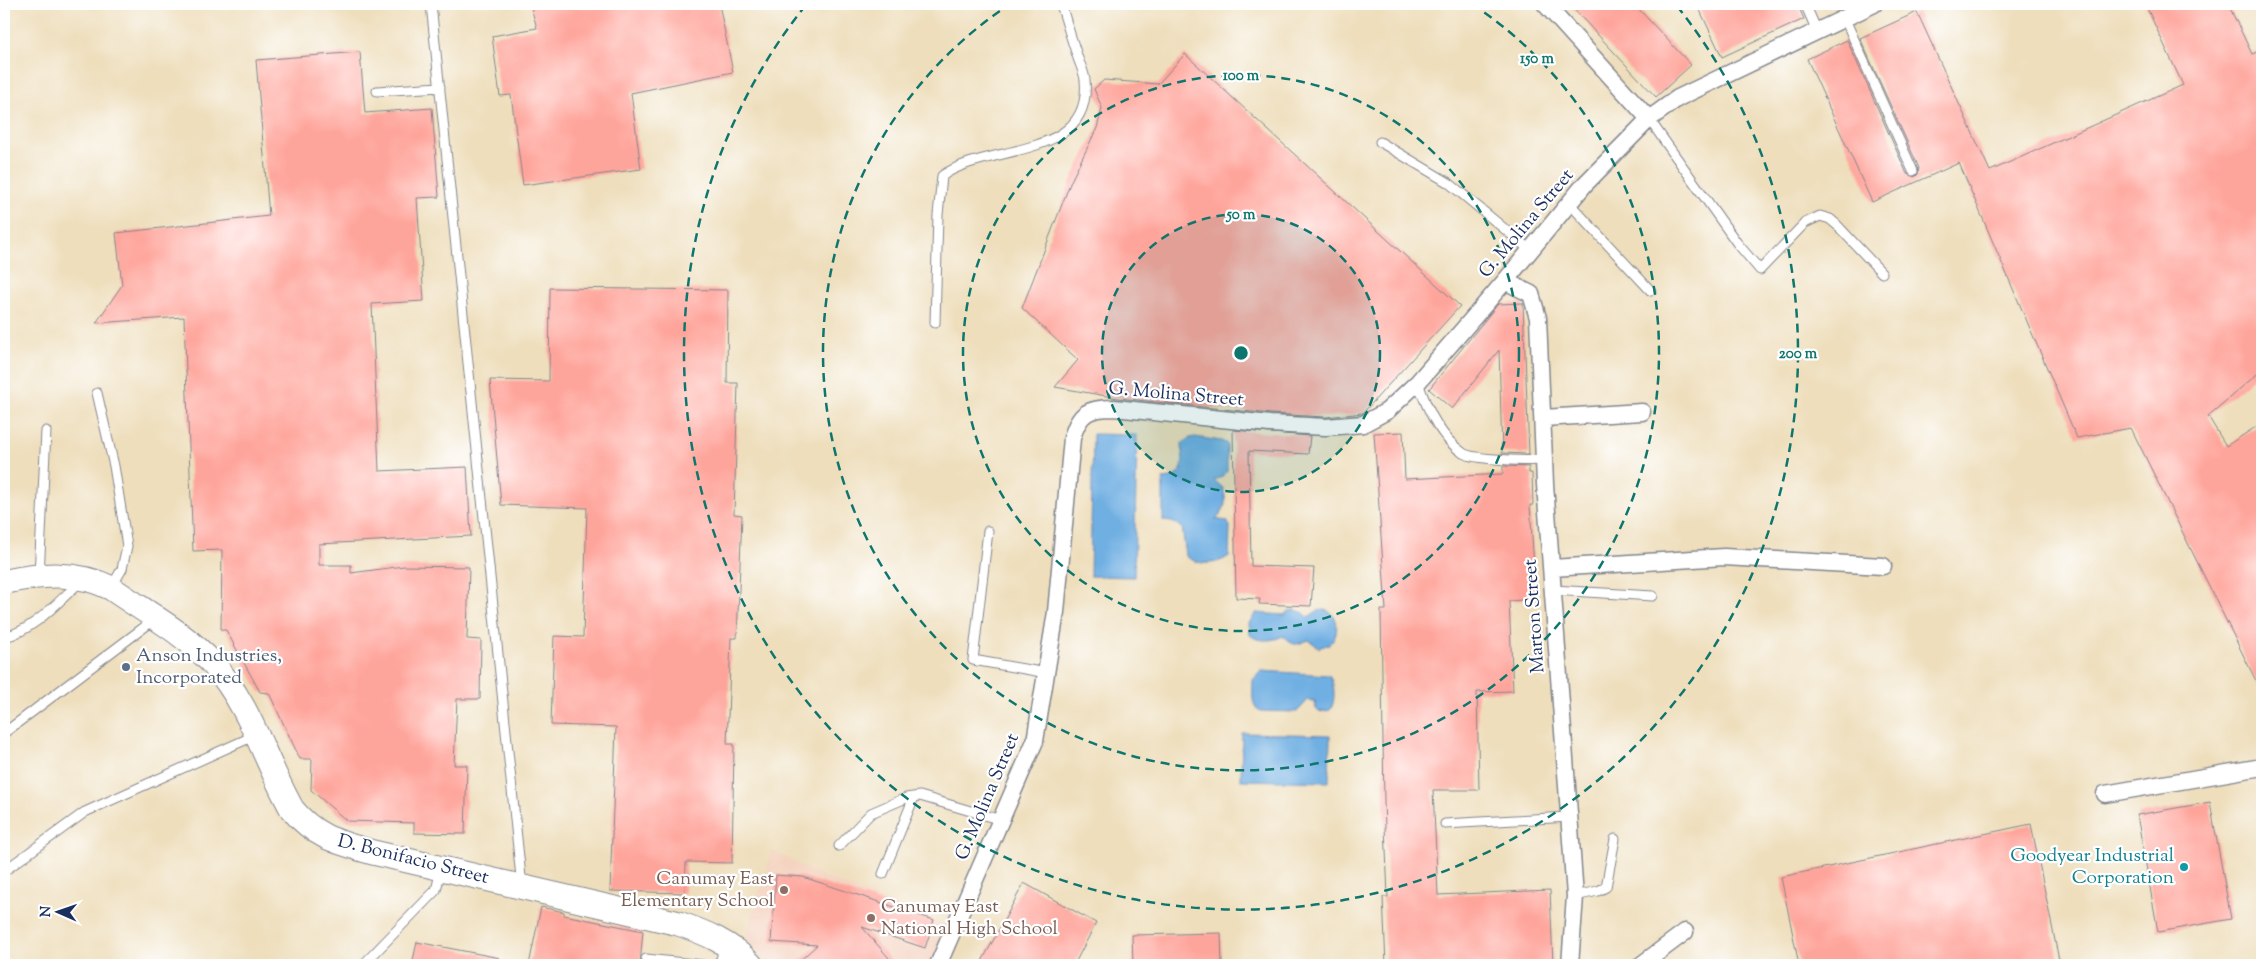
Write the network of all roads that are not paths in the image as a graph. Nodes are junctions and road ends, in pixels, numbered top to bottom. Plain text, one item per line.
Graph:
1 (431, 4) edge
2 (1060, 4) edge
3 (1545, 4) edge
4 (1805, 4) edge
5 (1874, 4) edge
6 (1844, 17) junction
7 (1817, 31) junction
8 (440, 86) junction
9 (377, 91) dead end
10 (1649, 119) junction
11 (1380, 142) dead end
12 (1913, 171) dead end
13 (1569, 203) junction
14 (1530, 250) junction
15 (1882, 273) dead end
16 (1505, 282) junction
17 (1651, 291) dead end
18 (935, 323) dead end
19 (1418, 382) junction
20 (98, 393) dead end
21 (1642, 412) dead end
22 (1542, 418) junction
23 (46, 431) dead end
24 (1544, 460) junction
25 (988, 531) dead end
26 (1883, 566) dead end
27 (1552, 568) junction
28 (39, 576) junction
29 (84, 577) junction
30 (4, 582) edge
31 (111, 588) junction
32 (1554, 590) junction
33 (1653, 596) dead end
34 (155, 618) junction
35 (4, 637) edge
36 (1047, 673) junction
37 (4, 733) edge
38 (256, 734) junction
39 (2262, 767) edge
40 (2105, 794) dead end
41 (914, 797) junction
42 (1569, 817) junction
43 (1001, 820) junction
44 (1445, 824) dead end
45 (1615, 839) dead end
46 (839, 846) dead end
47 (442, 868) junction
48 (4, 871) edge
49 (883, 874) dead end
50 (522, 887) junction
51 (1574, 896) junction
52 (1685, 932) dead end
53 (724, 943) junction
54 (646, 959) dead end
55 (363, 965) edge
56 (703, 965) edge
57 (715, 965) edge
58 (751, 965) edge
59 (938, 965) edge
60 (1570, 965) edge
61 (1641, 965) edge

1 - 8 lane
2 - 18 lane
3 - 10 street
4 - 7 lane
5 - 6 street, G. Molina Street
6 - 7 street, G. Molina Street
6 - 12 lane
7 - 10 street, G. Molina Street
8 - 9 lane
8 - 50 lane
10 - 13 street, G. Molina Street
10 - 15 lane
11 - 14 lane
13 - 14 street, G. Molina Street
13 - 17 lane
14 - 16 street, G. Molina Street
16 - 19 street, G. Molina Street
16 - 22 street, Marton Street
19 - 24 lane
19 - 36 street, G. Molina Street
20 - 31 lane
21 - 22 street
22 - 24 street, Marton Street
23 - 28 lane
24 - 27 street, Marton Street
25 - 36 lane
26 - 27 street
27 - 32 street, Marton Street
28 - 29 main road, D. Bonifacio Street
28 - 30 main road, D. Bonifacio Street
29 - 31 main road, D. Bonifacio Street
29 - 35 lane
31 - 34 main road, D. Bonifacio Street
32 - 33 lane
32 - 42 street, Marton Street
34 - 37 lane
34 - 38 main road, D. Bonifacio Street
36 - 43 street, G. Molina Street
38 - 47 main road, D. Bonifacio Street
38 - 48 lane
39 - 40 street
41 - 43 lane
41 - 46 lane
41 - 49 lane
42 - 44 lane
42 - 51 street, Marton Street
43 - 59 street, G. Molina Street
45 - 51 lane
47 - 50 main road, D. Bonifacio Street
47 - 55 lane
50 - 53 main road, D. Bonifacio Street
51 - 60 street, Marton Street
52 - 61 street
53 - 57 lane
53 - 58 main road, D. Bonifacio Street
54 - 56 lane

